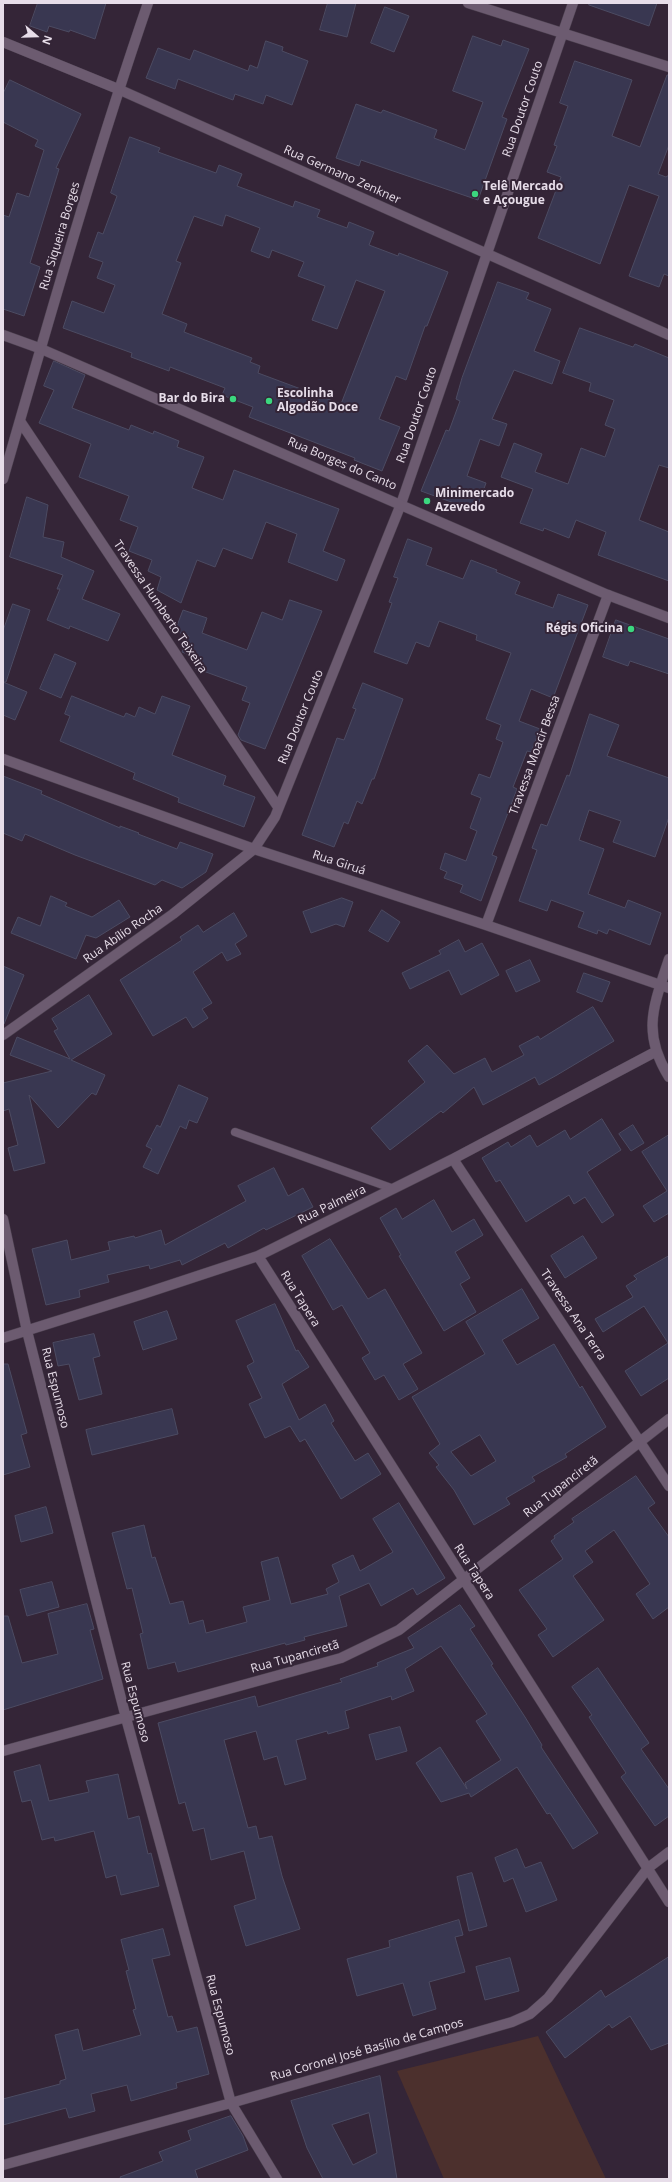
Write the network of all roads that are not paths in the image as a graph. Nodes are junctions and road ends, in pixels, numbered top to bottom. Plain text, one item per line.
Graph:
1 (148, 3) edge
2 (468, 3) edge
3 (574, 3) edge
4 (562, 34) junction
5 (3, 42) edge
6 (669, 67) edge
7 (118, 90) junction
8 (486, 254) junction
9 (3, 334) edge
10 (669, 335) edge
11 (39, 348) junction
12 (20, 421) junction
13 (3, 479) edge
14 (401, 504) junction
15 (608, 595) junction
16 (669, 618) edge
17 (3, 759) edge
18 (278, 807) junction
19 (254, 849) junction
20 (486, 925) junction
21 (669, 959) edge
22 (665, 986) edge
23 (3, 1035) edge
24 (655, 1052) junction
25 (669, 1077) edge
26 (235, 1132) dead end
27 (454, 1159) junction
28 (394, 1189) junction
29 (3, 1219) edge
30 (258, 1256) junction
31 (27, 1331) junction
32 (3, 1338) edge
33 (669, 1419) edge
34 (642, 1442) junction
35 (669, 1486) edge
36 (463, 1579) junction
37 (126, 1718) junction
38 (3, 1751) edge
39 (669, 1852) edge
40 (648, 1868) junction
41 (669, 1902) edge
42 (231, 2103) junction
43 (3, 2165) edge
44 (276, 2179) edge

1 - 7 street, Rua Siqueira Borges
2 - 4 street
3 - 4 street, Rua Doutor Couto
4 - 6 street
4 - 8 street, Rua Doutor Couto
5 - 7 street, Rua Germano Zenkner
7 - 8 street, Rua Germano Zenkner
7 - 11 street, Rua Siqueira Borges
8 - 10 street, Rua Germano Zenkner
8 - 14 street, Rua Doutor Couto
9 - 11 street, Rua Borges do Canto
11 - 12 street, Rua Siqueira Borges
11 - 14 street, Rua Borges do Canto
12 - 13 street, Rua Siqueira Borges
12 - 18 street, Travessa Humberto Teixeira
14 - 15 street, Rua Borges do Canto
14 - 18 street, Rua Doutor Couto
15 - 16 street, Rua Borges do Canto
15 - 20 street, Travessa Moacir Bessa
17 - 19 street, Rua Giruá
18 - 19 street, Rua Doutor Couto
19 - 20 street, Rua Giruá
19 - 23 street, Rua Abílio Rocha
20 - 22 street, Rua Giruá
21 - 22 street
22 - 24 street
24 - 25 street
24 - 27 street, Rua Palmeira
26 - 28 lane
27 - 28 street, Rua Palmeira
27 - 34 street, Travessa Ana Terra
28 - 30 street, Rua Palmeira
29 - 31 street, Rua Espumoso
30 - 31 street, Rua Palmeira
30 - 36 street, Rua Tapera
31 - 32 street, Rua Palmeira
31 - 37 street, Rua Espumoso
33 - 34 street, Rua Tupanciretã
34 - 35 street, Travessa Ana Terra
34 - 36 street, Rua Tupanciretã
36 - 37 street, Rua Tupanciretã
36 - 40 street, Rua Tapera
37 - 38 street, Rua Tupanciretã
37 - 42 street, Rua Espumoso
39 - 40 street, Rua Coronel José Basílio de Campos
40 - 41 street, Rua Tapera
40 - 42 street, Rua Coronel José Basílio de Campos
42 - 43 street, Rua Coronel José Basílio de Campos
42 - 44 street, Rua Espumoso

